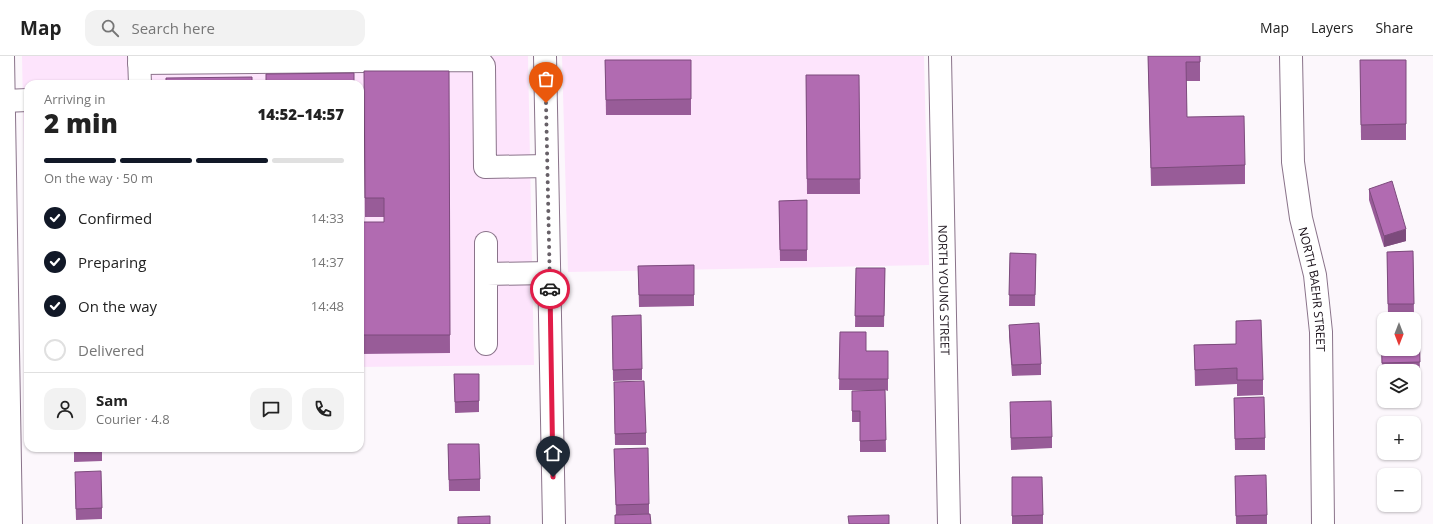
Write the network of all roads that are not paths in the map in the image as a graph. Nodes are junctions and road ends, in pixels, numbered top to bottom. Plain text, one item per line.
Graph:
1 (3, 56) edge
2 (545, 56) edge
3 (940, 56) edge
4 (1291, 56) edge
5 (398, 58) edge
6 (335, 59) edge
7 (139, 68) edge
8 (24, 100) edge
9 (4, 101) junction
10 (547, 166) junction
11 (3, 229) edge
12 (486, 243) dead end
13 (549, 273) junction
14 (486, 274) junction
15 (486, 344) dead end
16 (11, 524) edge
17 (554, 524) edge
18 (949, 524) edge
19 (1323, 524) edge

1 - 9 street
2 - 10 street
3 - 18 street, NORTH YOUNG STREET
4 - 19 street, NORTH BAEHR STREET
5 - 6 street
5 - 10 street
6 - 7 street
8 - 9 street
9 - 11 street
10 - 13 street
11 - 16 street
12 - 14 street
13 - 14 street
13 - 17 street
14 - 15 street

